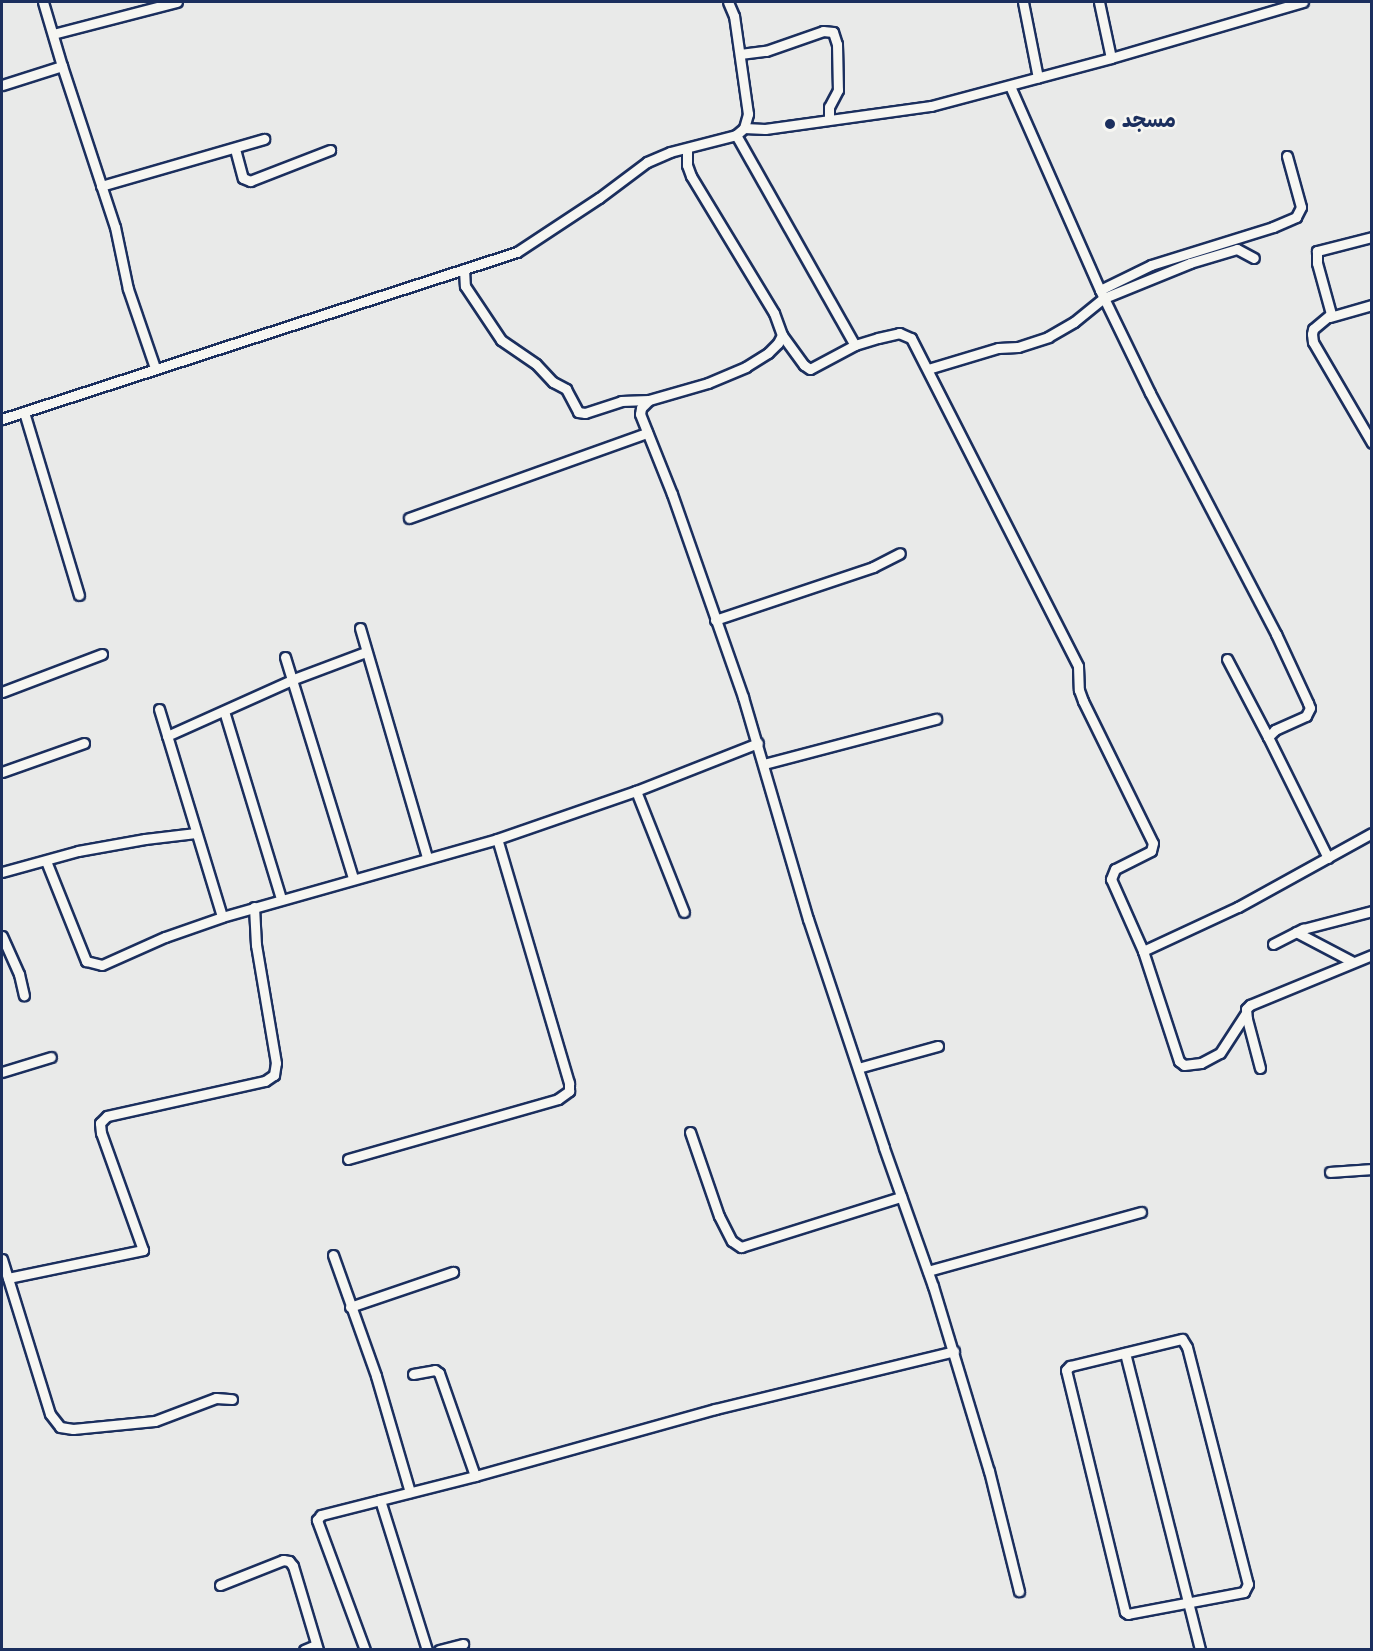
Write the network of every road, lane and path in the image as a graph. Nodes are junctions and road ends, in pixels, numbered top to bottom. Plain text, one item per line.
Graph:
1 (43, 2) edge
2 (177, 2) edge
3 (728, 2) edge
4 (1023, 2) edge
5 (1099, 2) edge
6 (1303, 2) edge
7 (53, 34) junction
8 (740, 54) junction
9 (1110, 58) junction
10 (62, 66) junction
11 (1038, 78) junction
12 (2, 85) edge
13 (1010, 86) junction
14 (829, 119) junction
15 (744, 128) junction
16 (735, 135) junction
17 (264, 139) dead end
18 (234, 149) junction
19 (330, 150) dead end
20 (687, 150) junction
21 (1287, 156) dead end
22 (101, 186) junction
23 (1371, 237) edge
24 (1254, 258) dead end
25 (464, 269) junction
26 (1102, 294) junction
27 (1371, 305) edge
28 (1330, 316) junction
29 (782, 335) junction
30 (855, 345) junction
31 (154, 368) junction
32 (928, 369) junction
33 (649, 400) junction
34 (24, 411) junction
35 (2, 418) edge
36 (647, 433) junction
37 (1371, 443) edge
38 (409, 518) dead end
39 (900, 553) dead end
40 (79, 595) dead end
41 (716, 620) junction
42 (360, 628) dead end
43 (366, 652) junction
44 (102, 654) dead end
45 (285, 657) dead end
46 (1227, 659) dead end
47 (294, 679) junction
48 (2, 692) edge
49 (159, 709) dead end
50 (224, 711) junction
51 (936, 719) dead end
52 (167, 736) junction
53 (1268, 737) junction
54 (84, 743) dead end
55 (758, 743) junction
56 (764, 764) junction
57 (2, 772) edge
58 (636, 791) junction
59 (196, 833) junction
60 (1371, 833) edge
61 (496, 839) junction
62 (427, 857) junction
63 (1328, 858) junction
64 (46, 861) junction
65 (2, 872) edge
66 (353, 878) junction
67 (280, 899) junction
68 (254, 907) junction
69 (1371, 911) edge
70 (684, 912) dead end
71 (222, 917) junction
72 (1296, 932) junction
73 (2, 936) edge
74 (1273, 944) dead end
75 (1143, 951) junction
76 (1371, 955) edge
77 (1353, 962) junction
78 (24, 995) dead end
79 (1246, 1013) junction
80 (938, 1046) dead end
81 (51, 1057) dead end
82 (858, 1068) junction
83 (1260, 1068) dead end
84 (2, 1072) edge
85 (690, 1132) dead end
86 (348, 1159) dead end
87 (1371, 1169) edge
88 (1330, 1172) dead end
89 (901, 1197) junction
90 (1141, 1212) dead end
91 (333, 1255) dead end
92 (2, 1258) edge
93 (928, 1271) junction
94 (453, 1272) dead end
95 (8, 1278) junction
96 (350, 1307) junction
97 (954, 1351) junction
98 (1125, 1353) junction
99 (413, 1374) dead end
100 (232, 1399) dead end
101 (476, 1476) junction
102 (410, 1492) junction
103 (380, 1500) junction
104 (220, 1585) dead end
105 (1019, 1591) dead end
106 (1188, 1601) junction
107 (463, 1644) dead end
108 (317, 1647) edge
109 (304, 1650) edge
110 (365, 1650) edge
111 (428, 1650) edge
112 (439, 1650) edge
113 (1200, 1650) edge

1 - 7 street
2 - 7 street
3 - 8 street
4 - 11 street
5 - 9 street
6 - 9 street
7 - 10 street
8 - 14 street
8 - 15 street
9 - 11 street
10 - 12 street
10 - 22 street
11 - 13 street
13 - 14 street
13 - 26 street
14 - 15 street
15 - 16 street
16 - 20 street
16 - 30 street
17 - 18 street
18 - 19 street
18 - 22 street
20 - 25 street
20 - 29 street
21 - 26 street
22 - 31 street
23 - 28 street
24 - 26 street
25 - 31 street
25 - 33 street
26 - 32 street
26 - 53 street
27 - 28 street
28 - 37 street
29 - 30 street
29 - 33 street
30 - 32 street
31 - 34 street
32 - 75 street
33 - 36 street
34 - 35 street
34 - 40 street
36 - 38 street
36 - 41 street
39 - 41 street
41 - 55 street
42 - 43 street
43 - 47 street
43 - 62 street
44 - 48 street
45 - 47 street
46 - 53 street
47 - 50 street
47 - 66 street
49 - 52 street
50 - 52 street
50 - 67 street
51 - 56 street
52 - 59 street
53 - 63 street
54 - 57 street
55 - 56 street
55 - 58 street
56 - 82 street
58 - 61 street
58 - 70 street
59 - 64 street
59 - 71 street
60 - 63 street
61 - 62 street
61 - 86 street
62 - 66 street
63 - 75 street
64 - 65 street
64 - 71 street
66 - 67 street
67 - 68 street
68 - 71 street
68 - 95 street
69 - 72 street
72 - 74 street
72 - 77 street
73 - 78 street
75 - 79 street
76 - 77 street
77 - 79 street
79 - 83 street
80 - 82 street
81 - 84 street
82 - 89 street
85 - 89 street
87 - 88 street
89 - 93 street
90 - 93 street
91 - 96 street
92 - 95 street
93 - 97 street
94 - 96 street
95 - 100 street
96 - 102 street
97 - 101 street
97 - 105 street
98 - 106 street
98 - 106 street
98 - 106 street
99 - 101 street
101 - 102 street
102 - 103 street
103 - 110 street
103 - 111 street
104 - 108 street
106 - 113 street
107 - 112 street
108 - 109 street

